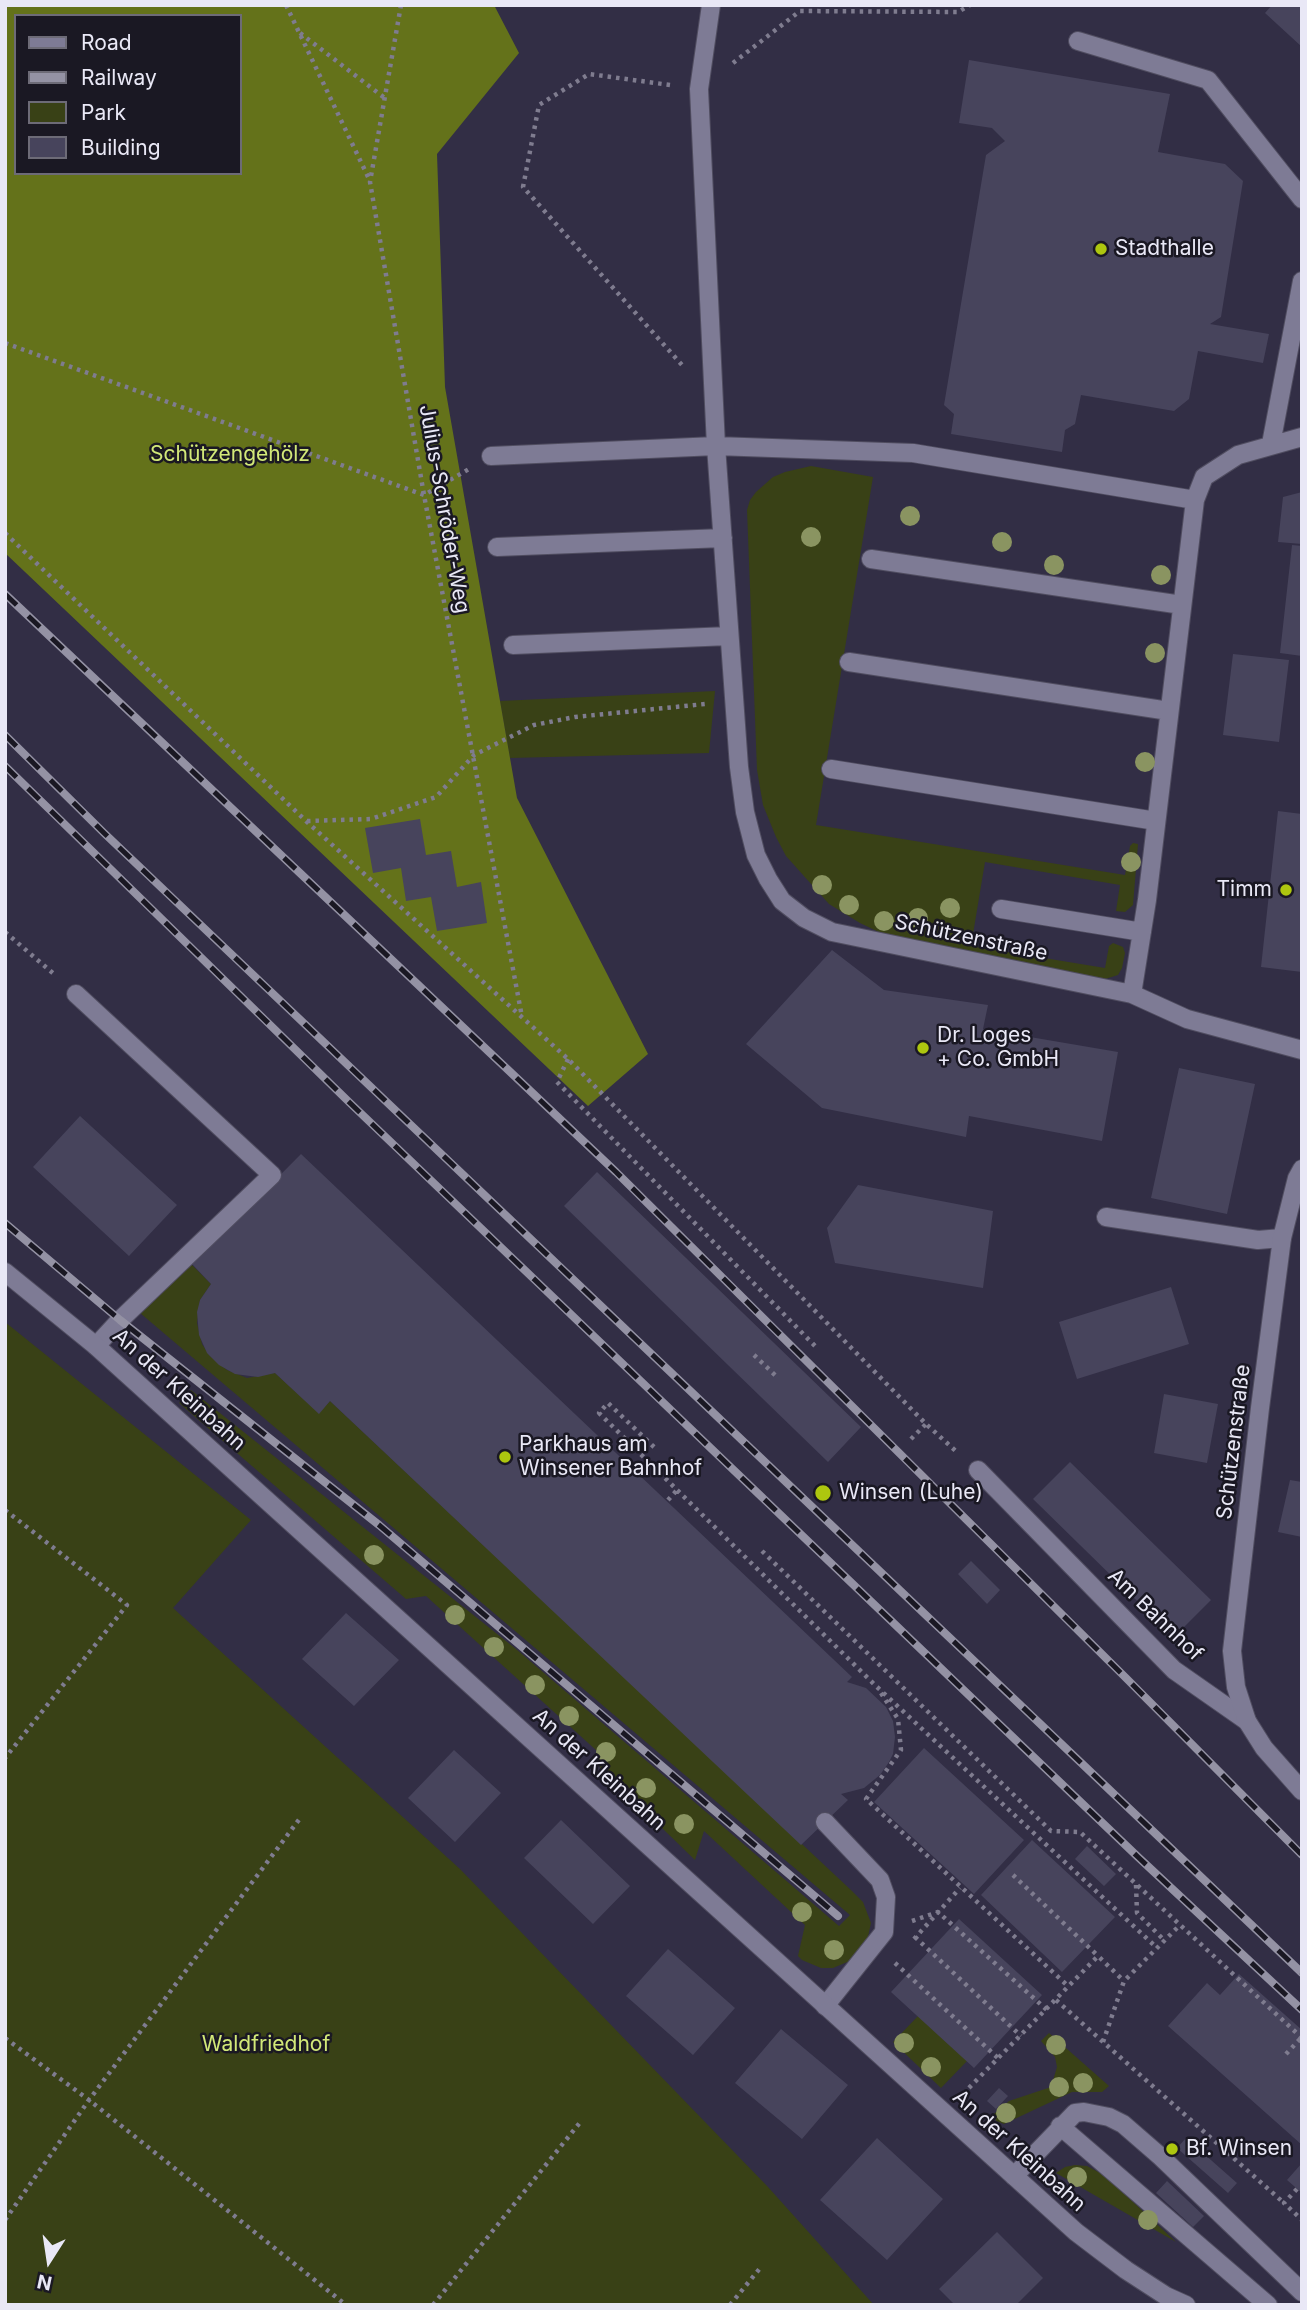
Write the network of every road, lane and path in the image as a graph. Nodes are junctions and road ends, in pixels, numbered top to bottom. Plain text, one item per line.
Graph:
1 (286, 5) edge
2 (401, 5) edge
3 (710, 5) edge
4 (970, 5) edge
5 (299, 32) junction
6 (1078, 41) dead end
7 (699, 89) junction
8 (386, 99) junction
9 (370, 182) junction
10 (1302, 199) edge
11 (1302, 281) edge
12 (5, 343) edge
13 (684, 367) dead end
14 (1302, 437) edge
15 (1271, 444) junction
16 (716, 446) junction
17 (491, 456) joint
18 (424, 495) junction
19 (1195, 500) junction
20 (5, 533) edge
21 (723, 538) junction
22 (497, 547) dead end
23 (871, 559) dead end
24 (1182, 605) junction
25 (729, 636) junction
26 (513, 645) dead end
27 (849, 662) dead end
28 (734, 701) junction
29 (1169, 711) junction
30 (474, 755) junction
31 (831, 769) dead end
32 (306, 821) junction
33 (1156, 821) junction
34 (1001, 909) dead end
35 (5, 932) edge
36 (1142, 932) junction
37 (76, 994) joint
38 (1132, 994) junction
39 (522, 1018) junction
40 (1302, 1050) edge
41 (568, 1059) junction
42 (1302, 1169) edge
43 (1106, 1217) dead end
44 (1282, 1238) junction
45 (5, 1272) edge
46 (96, 1346) junction
47 (816, 1346) dead end
48 (754, 1355) dead end
49 (776, 1376) dead end
50 (926, 1424) junction
51 (911, 1439) dead end
52 (654, 1447) dead end
53 (978, 1470) joint
54 (678, 1489) junction
55 (668, 1500) dead end
56 (5, 1510) edge
57 (762, 1551) dead end
58 (876, 1686) junction
59 (1247, 1721) junction
60 (5, 1758) edge
61 (1302, 1791) edge
62 (301, 1817) dead end
63 (825, 1822) dead end
64 (1013, 1875) dead end
65 (1136, 1884) junction
66 (960, 1888) junction
67 (939, 1912) junction
68 (1180, 1925) junction
69 (884, 1932) junction
70 (915, 1937) junction
71 (1164, 1940) junction
72 (907, 1945) dead end
73 (1156, 1947) junction
74 (900, 1954) dead end
75 (1098, 1956) junction
76 (1125, 1981) junction
77 (1069, 1987) junction
78 (1056, 2000) junction
79 (825, 2006) junction
80 (1047, 2010) junction
81 (1021, 2036) junction
82 (5, 2038) edge
83 (1301, 2038) edge
84 (1103, 2042) junction
85 (1286, 2054) dead end
86 (999, 2059) junction
87 (89, 2099) junction
88 (943, 2113) junction
89 (582, 2119) dead end
90 (1060, 2126) junction
91 (1014, 2176) junction
92 (1297, 2189) dead end
93 (1284, 2203) junction
94 (5, 2220) edge
95 (1302, 2220) edge
96 (761, 2267) dead end
97 (1302, 2292) edge
98 (346, 2305) edge
99 (433, 2305) edge
100 (730, 2305) edge
101 (1186, 2305) edge
102 (1268, 2305) edge

1 - 5 path
2 - 8 path, Julius-Schröder-Weg
3 - 7 street, Schützenstraße
4 - 7 path
5 - 8 path
5 - 9 path
6 - 10 street
7 - 13 path
7 - 16 street, Schützenstraße
8 - 9 path, Julius-Schröder-Weg
9 - 18 path, Julius-Schröder-Weg
11 - 15 street
12 - 18 path
14 - 15 street
15 - 19 street
16 - 17 street
16 - 19 street
16 - 21 street, Schützenstraße
17 - 18 path
18 - 30 path, Julius-Schröder-Weg
19 - 24 street
20 - 32 path
21 - 22 street
21 - 25 street, Schützenstraße
23 - 24 street
24 - 29 street
25 - 26 street
25 - 28 street, Schützenstraße
27 - 29 street
28 - 30 path
28 - 38 street, Schützenstraße
29 - 33 street
30 - 32 path
30 - 39 path, Julius-Schröder-Weg
31 - 33 street
32 - 39 path
33 - 36 street
34 - 36 street
35 - 37 path
36 - 38 street
37 - 46 street
38 - 40 street, Schützenstraße
39 - 41 path
41 - 47 path
41 - 50 path
42 - 44 street, Schützenstraße
43 - 44 street
44 - 59 street, Schützenstraße
45 - 46 street, An der Kleinbahn
46 - 79 street, An der Kleinbahn
48 - 49 path
50 - 51 path
50 - 53 path
52 - 54 path
53 - 59 street, Am Bahnhof
54 - 55 path
54 - 58 path
56 - 60 path
57 - 65 path
58 - 66 path
58 - 73 path
59 - 61 street, Am Bahnhof
62 - 87 path
63 - 69 street
64 - 75 path
65 - 68 path
65 - 71 path
66 - 67 path
66 - 77 path
67 - 69 path
67 - 70 path
67 - 80 path
68 - 71 path
68 - 83 path
69 - 79 street
70 - 72 path
70 - 81 path
71 - 73 path
73 - 76 path
74 - 86 path
75 - 76 path
75 - 77 path
76 - 84 path
77 - 78 path
78 - 80 path
78 - 84 path
79 - 88 street, An der Kleinbahn
80 - 81 path
81 - 86 path
82 - 87 path
83 - 85 path
84 - 93 path
86 - 88 path
87 - 94 path
87 - 98 path
88 - 91 street, An der Kleinbahn
89 - 99 path
90 - 91 street
90 - 97 street
90 - 102 street
91 - 101 street, An der Kleinbahn
92 - 93 path
93 - 95 path
96 - 100 path

